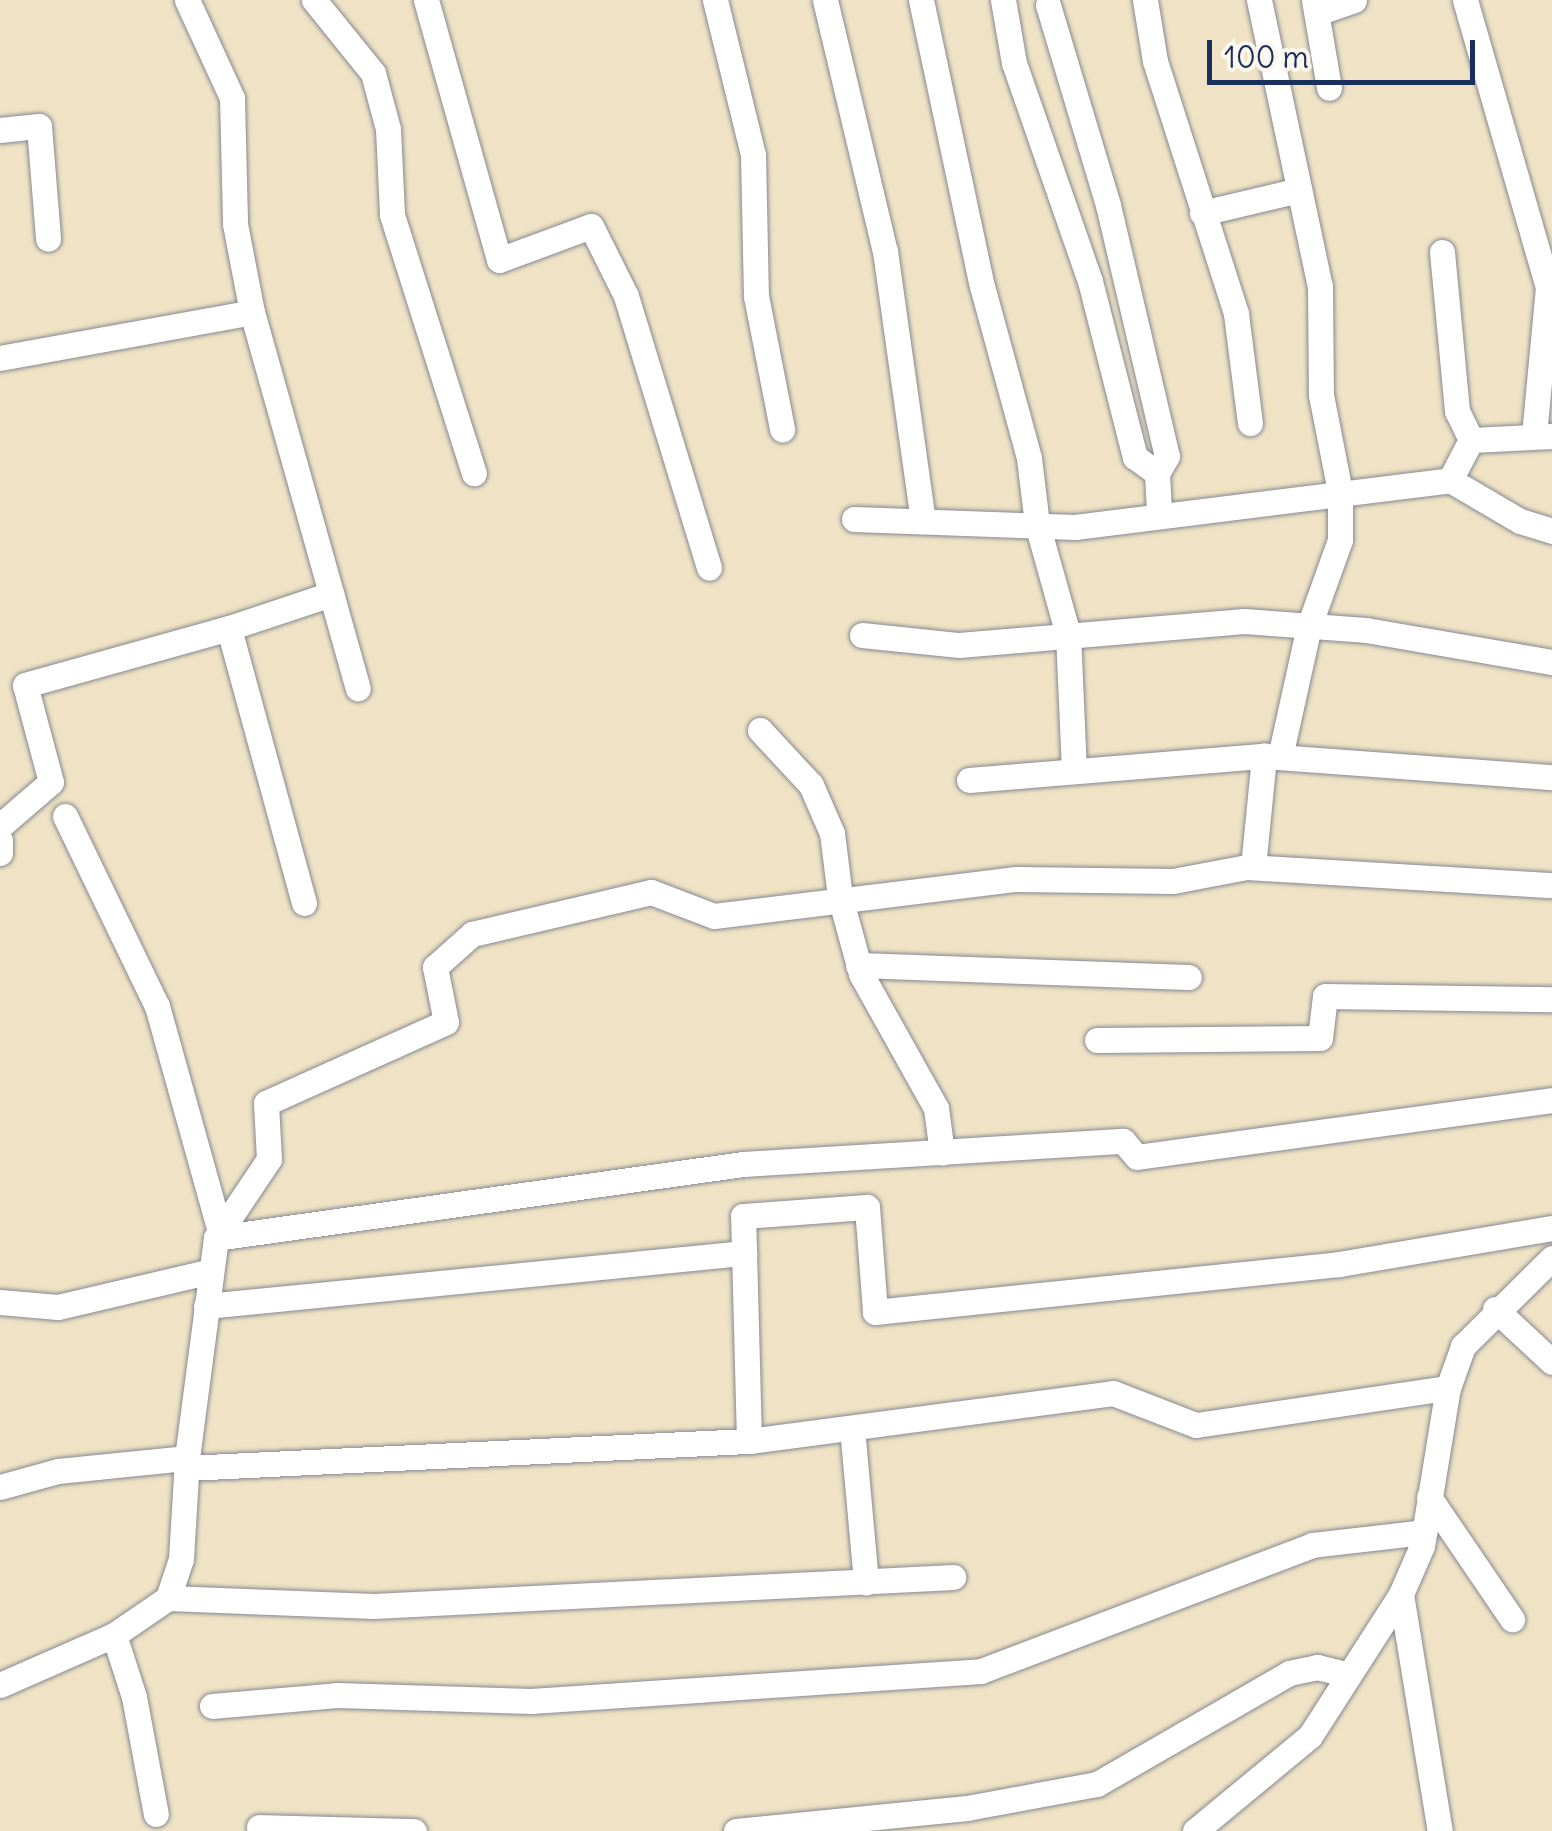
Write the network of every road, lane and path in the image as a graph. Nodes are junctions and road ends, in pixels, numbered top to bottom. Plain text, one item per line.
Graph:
1 (186, 0) edge
2 (314, 0) edge
3 (426, 0) edge
4 (715, 0) edge
5 (826, 0) edge
6 (921, 0) edge
7 (1003, 0) edge
8 (1145, 0) edge
9 (1259, 0) edge
10 (1354, 0) edge
11 (1465, 0) edge
12 (1048, 4) dead end
13 (1316, 6) edge
14 (1330, 88) dead end
15 (0, 130) edge
16 (1299, 190) junction
17 (1202, 213) junction
18 (48, 240) dead end
19 (1442, 252) dead end
20 (252, 312) junction
21 (0, 358) edge
22 (1250, 423) dead end
23 (782, 429) dead end
24 (1543, 435) edge
25 (1471, 440) junction
26 (474, 473) dead end
27 (1157, 473) junction
28 (1450, 480) junction
29 (1340, 492) junction
30 (1158, 512) junction
31 (854, 519) dead end
32 (923, 520) junction
33 (1037, 524) junction
34 (1552, 532) edge
35 (709, 568) dead end
36 (331, 594) junction
37 (1309, 626) junction
38 (229, 628) junction
39 (1068, 634) junction
40 (862, 636) dead end
41 (1552, 662) edge
42 (358, 688) dead end
43 (760, 730) dead end
44 (1272, 757) junction
45 (1074, 772) junction
46 (1552, 777) edge
47 (969, 780) dead end
48 (66, 816) dead end
49 (0, 826) edge
50 (0, 840) edge
51 (0, 853) edge
52 (1253, 868) junction
53 (1552, 885) edge
54 (840, 897) junction
55 (304, 903) dead end
56 (858, 965) junction
57 (1189, 977) dead end
58 (1552, 999) edge
59 (1097, 1040) dead end
60 (1552, 1100) edge
61 (942, 1154) junction
62 (1552, 1228) edge
63 (218, 1235) junction
64 (744, 1253) junction
65 (1552, 1258) edge
66 (211, 1271) junction
67 (0, 1302) edge
68 (206, 1306) junction
69 (1495, 1309) junction
70 (1552, 1362) edge
71 (1448, 1388) junction
72 (852, 1428) junction
73 (749, 1442) junction
74 (186, 1462) junction
75 (0, 1487) edge
76 (1429, 1497) junction
77 (1424, 1532) junction
78 (953, 1577) dead end
79 (866, 1582) junction
80 (1401, 1594) junction
81 (168, 1598) junction
82 (1512, 1620) dead end
83 (114, 1635) junction
84 (1349, 1675) junction
85 (0, 1685) edge
86 (212, 1706) dead end
87 (156, 1814) dead end
88 (976, 1819) edge
89 (260, 1828) dead end
90 (414, 1831) edge
91 (736, 1831) edge
92 (1195, 1831) edge
93 (1440, 1831) edge

1 - 20 street
2 - 26 street
3 - 35 street
4 - 23 street
5 - 32 street
6 - 33 street
7 - 27 street
8 - 17 street
9 - 16 street
10 - 13 street
11 - 24 street
12 - 27 street
13 - 14 street
15 - 18 street
16 - 17 street
16 - 29 street
17 - 22 street
19 - 25 street
20 - 21 street
20 - 36 street
24 - 25 street
25 - 28 street
27 - 30 street
28 - 29 street
28 - 34 street
29 - 30 street
29 - 37 street
30 - 33 street
31 - 32 street
32 - 33 street
33 - 39 street
36 - 38 street
36 - 42 street
37 - 39 street
37 - 41 street
37 - 44 street
38 - 49 street
38 - 55 street
39 - 40 street
39 - 45 street
43 - 54 street
44 - 45 street
44 - 46 street
44 - 52 street
45 - 47 street
48 - 63 street
50 - 51 street
52 - 53 street
52 - 54 street
54 - 56 street
54 - 63 street
56 - 57 street
56 - 61 street
58 - 59 street
60 - 61 street
61 - 63 street
62 - 64 street
63 - 66 street
64 - 68 street
64 - 73 street
65 - 69 street
66 - 67 street
66 - 68 street
68 - 74 street
69 - 70 street
69 - 71 street
71 - 72 street
71 - 76 street
72 - 73 street
72 - 79 street
73 - 74 street
74 - 75 street
74 - 81 street
76 - 77 street
76 - 82 street
77 - 80 street
77 - 86 street
78 - 79 street
79 - 81 street
80 - 84 street
80 - 93 street
81 - 83 street
83 - 85 street
83 - 87 street
84 - 88 street
84 - 92 street
88 - 91 street
89 - 90 street

